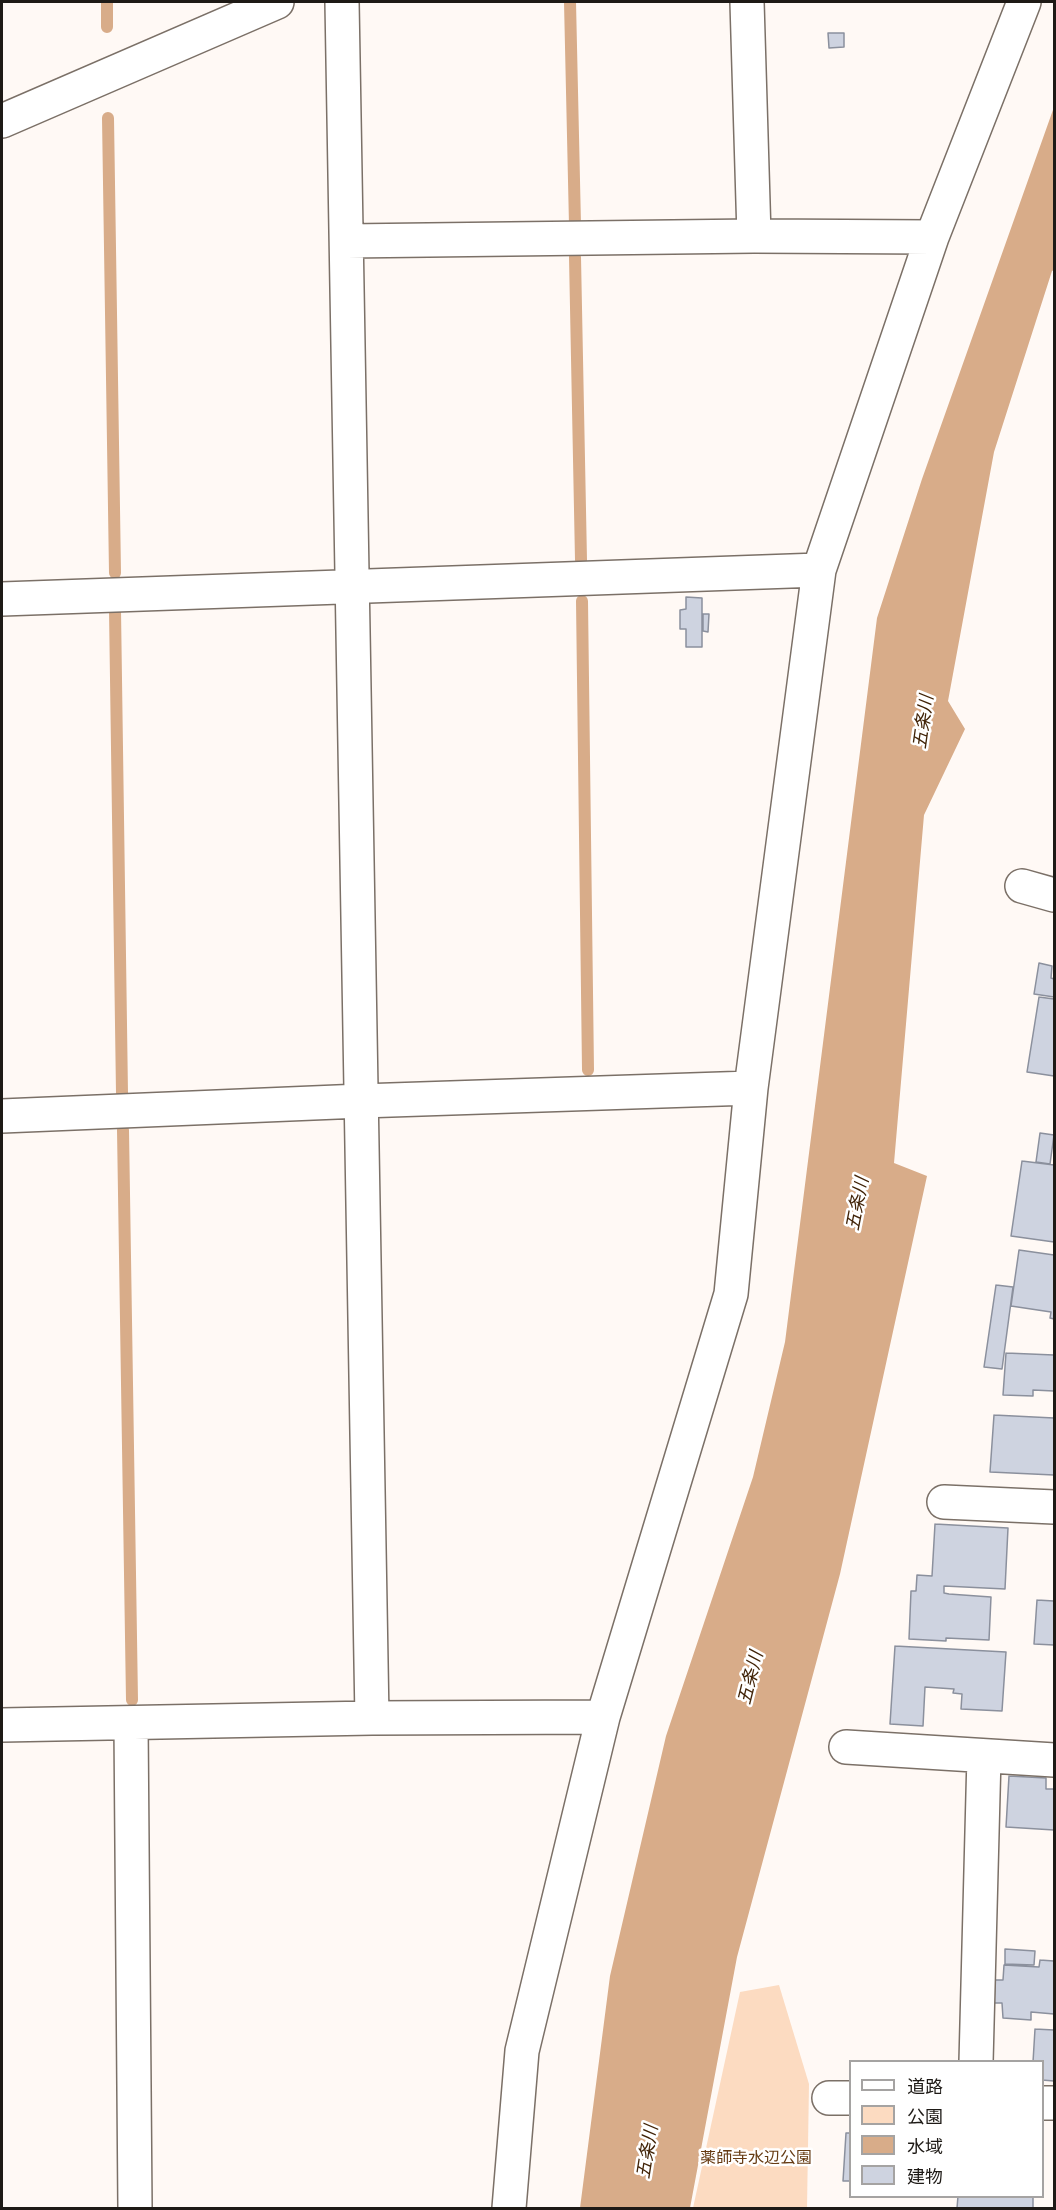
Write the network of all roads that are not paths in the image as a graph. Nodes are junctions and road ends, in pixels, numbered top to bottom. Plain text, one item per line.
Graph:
1 (277, 2) edge
2 (342, 2) edge
3 (747, 2) edge
4 (1024, 2) edge
5 (2, 121) edge
6 (754, 236) junction
7 (932, 237) junction
8 (346, 241) junction
9 (819, 570) junction
10 (352, 587) junction
11 (2, 599) edge
12 (1022, 886) dead end
13 (1054, 895) edge
14 (751, 1088) junction
15 (362, 1101) junction
16 (2, 1116) edge
17 (944, 1502) dead end
18 (1054, 1507) edge
19 (603, 1717) junction
20 (372, 1718) junction
21 (131, 1724) junction
22 (2, 1725) edge
23 (846, 1747) dead end
24 (984, 1756) junction
25 (1054, 1760) edge
26 (976, 2060) edge
27 (135, 2208) edge
28 (509, 2208) edge

1 - 5 street
2 - 8 street
3 - 6 street
4 - 7 street
6 - 7 street
6 - 8 street
7 - 9 street
8 - 10 street
9 - 10 street
9 - 14 street
10 - 11 street
10 - 15 street
12 - 13 street
14 - 15 street
14 - 19 street
15 - 16 street
15 - 20 street
17 - 18 street
19 - 20 street
19 - 28 street
20 - 21 street
21 - 22 street
21 - 27 street
23 - 24 street
24 - 25 street
24 - 26 street

